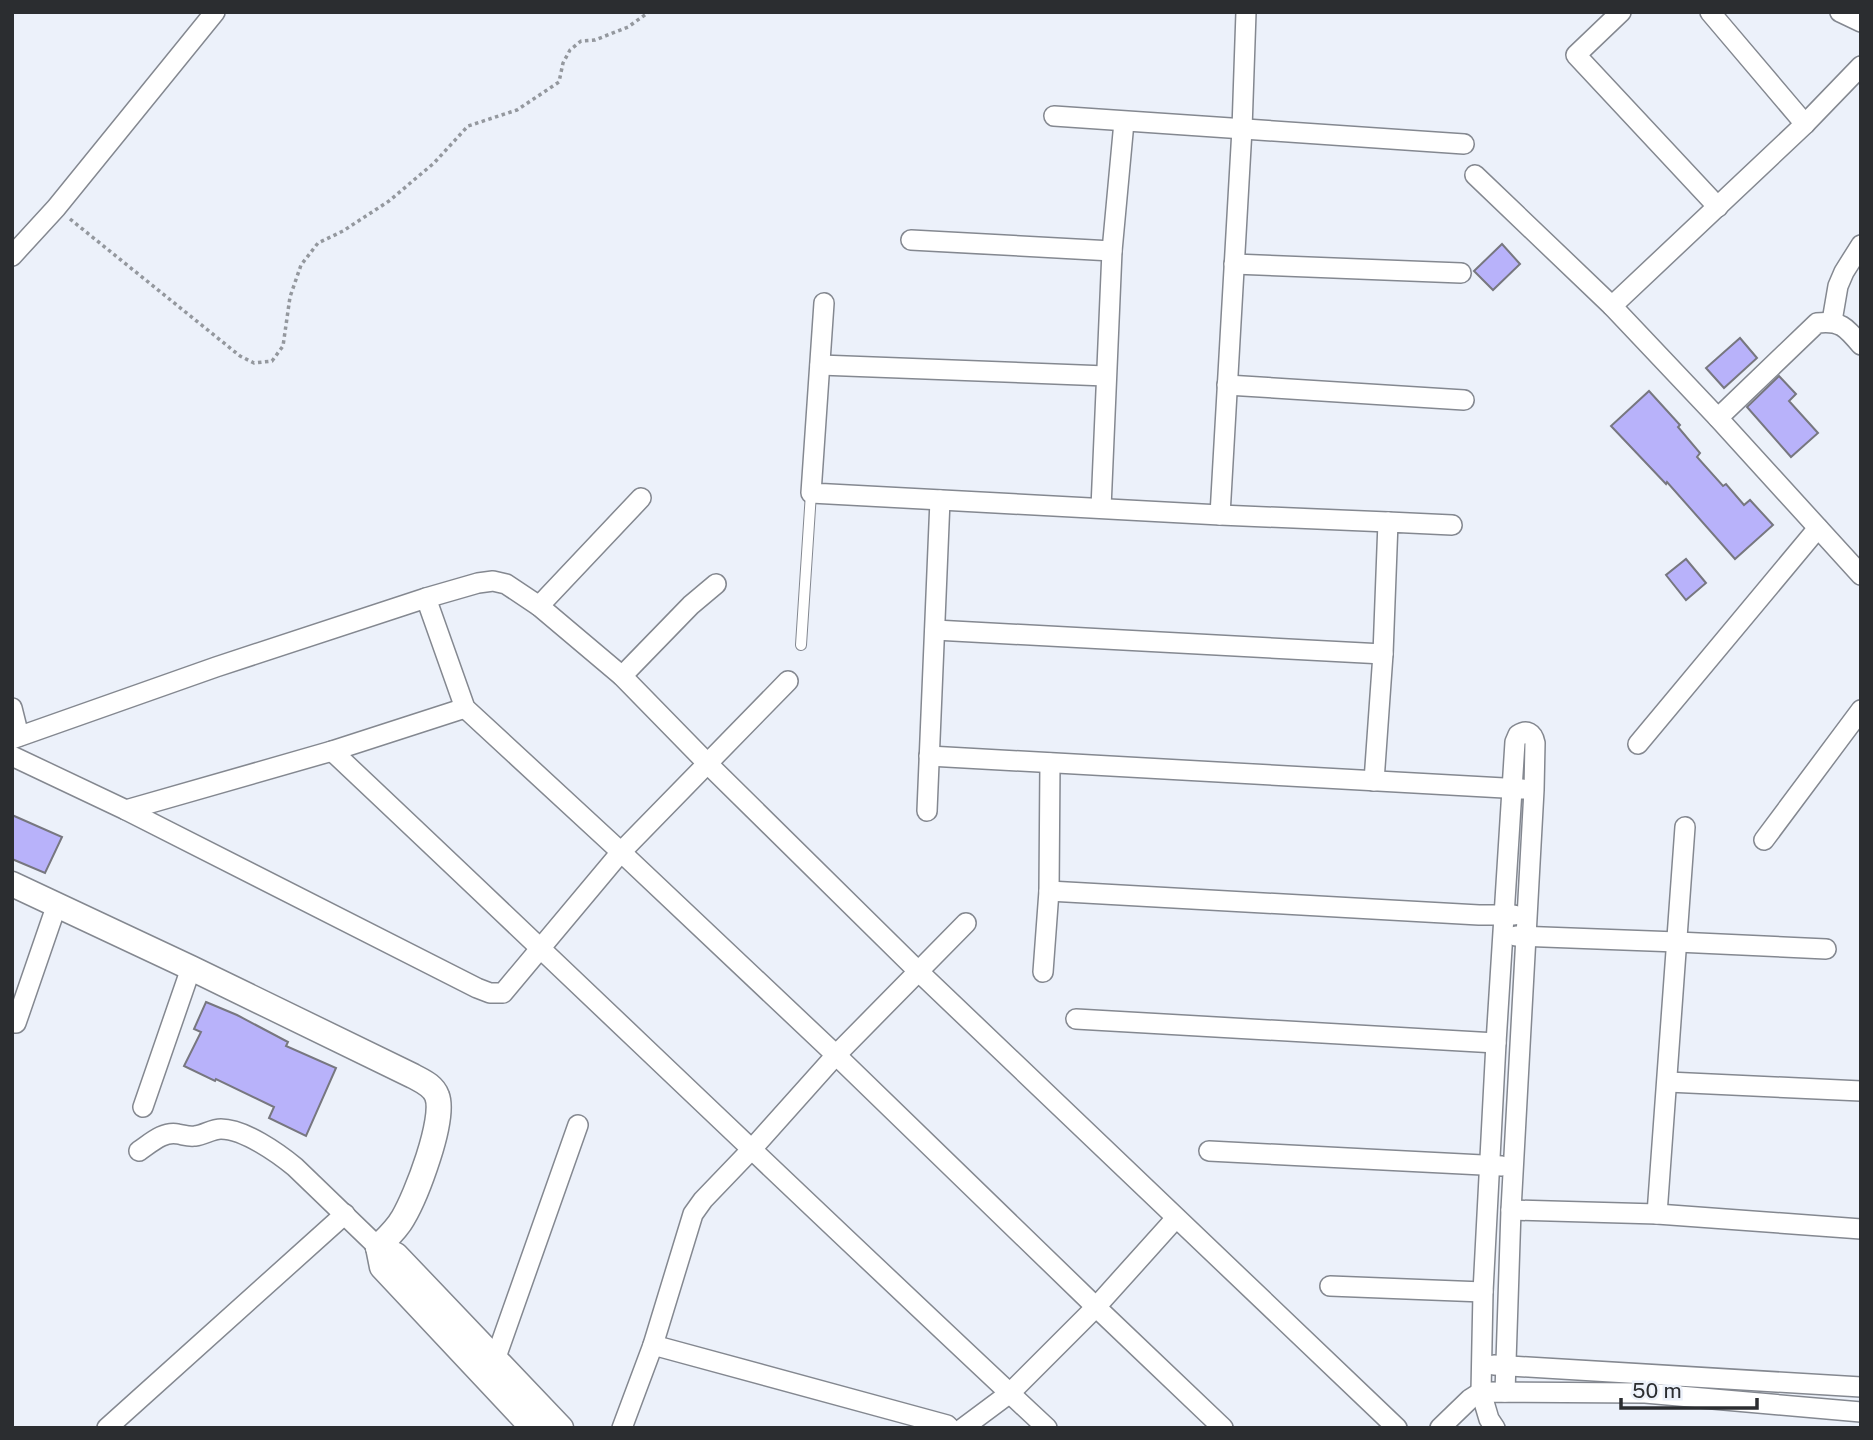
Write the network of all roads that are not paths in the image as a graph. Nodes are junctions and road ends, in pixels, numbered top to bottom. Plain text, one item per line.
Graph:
1 (215, 12) edge
2 (1246, 12) edge
3 (1621, 12) edge
4 (1710, 12) edge
5 (1840, 12) edge
6 (1861, 22) edge
7 (1861, 66) edge
8 (1054, 116) dead end
9 (1124, 122) junction
10 (1805, 124) junction
11 (1242, 129) junction
12 (1464, 144) dead end
13 (1475, 175) dead end
14 (1718, 207) junction
15 (912, 240) dead end
16 (1861, 245) edge
17 (1112, 251) junction
18 (12, 256) edge
19 (1234, 264) junction
20 (1461, 273) dead end
21 (824, 303) dead end
22 (1612, 306) junction
23 (1832, 321) junction
24 (1861, 345) edge
25 (820, 365) junction
26 (1106, 376) junction
27 (1227, 386) junction
28 (1464, 400) dead end
29 (1718, 418) junction
30 (811, 493) junction
31 (641, 499) dead end
32 (940, 500) junction
33 (1101, 508) junction
34 (1220, 515) junction
35 (1388, 522) junction
36 (1452, 525) dead end
37 (1818, 528) junction
38 (1861, 575) edge
39 (716, 584) dead end
40 (426, 598) junction
41 (539, 606) junction
42 (935, 630) junction
43 (801, 645) dead end
44 (1383, 654) junction
45 (622, 676) junction
46 (788, 681) dead end
47 (12, 708) edge
48 (465, 708) junction
49 (1861, 710) edge
50 (15, 738) edge
51 (1639, 744) dead end
52 (332, 751) junction
53 (12, 756) edge
54 (929, 756) junction
55 (1050, 763) junction
56 (708, 764) junction
57 (1374, 781) junction
58 (1512, 789) junction
59 (1534, 790) junction
60 (126, 810) junction
61 (927, 811) dead end
62 (1685, 827) dead end
63 (1764, 840) dead end
64 (621, 852) junction
65 (12, 884) edge
66 (1049, 891) junction
67 (57, 904) junction
68 (1526, 914) junction
69 (1504, 916) junction
70 (966, 923) dead end
71 (1526, 935) junction
72 (1503, 937) junction
73 (1677, 942) junction
74 (540, 947) junction
75 (1826, 949) dead end
76 (191, 968) junction
77 (918, 971) junction
78 (1043, 972) dead end
79 (1076, 1018) dead end
80 (16, 1023) dead end
81 (1496, 1043) junction
82 (836, 1055) junction
83 (1668, 1082) junction
84 (1861, 1091) edge
85 (144, 1108) dead end
86 (578, 1125) dead end
87 (751, 1150) junction
88 (139, 1151) dead end
89 (1209, 1151) dead end
90 (1514, 1166) junction
91 (1490, 1167) junction
92 (1511, 1210) junction
93 (345, 1214) junction
94 (1657, 1214) junction
95 (1176, 1218) junction
96 (1861, 1228) edge
97 (378, 1247) junction
98 (1330, 1286) dead end
99 (1483, 1292) junction
100 (1096, 1307) junction
101 (653, 1345) junction
102 (495, 1360) junction
103 (1506, 1364) junction
104 (1482, 1365) junction
105 (1861, 1387) edge
106 (1481, 1392) junction
107 (1505, 1392) junction
108 (1010, 1393) junction
109 (1861, 1412) edge
110 (1453, 1424) edge
111 (107, 1428) edge
112 (533, 1428) edge
113 (561, 1428) edge
114 (622, 1428) edge
115 (950, 1428) edge
116 (963, 1428) edge
117 (1047, 1428) edge
118 (1223, 1428) edge
119 (1396, 1428) edge
120 (1495, 1428) edge

1 - 18 street
2 - 11 street
3 - 14 street
4 - 10 street
5 - 6 street
7 - 10 street
8 - 9 street
9 - 11 street
9 - 17 street
10 - 14 street
11 - 12 street
11 - 19 street
13 - 22 street
14 - 22 street
15 - 17 street
16 - 23 street
17 - 26 street
19 - 20 street
19 - 27 street
21 - 25 street
22 - 29 street
23 - 24 street
23 - 29 street
25 - 26 street
25 - 30 street
26 - 33 street
27 - 28 street
27 - 34 street
29 - 37 street
30 - 32 street
30 - 43 lane
31 - 41 street
32 - 33 street
32 - 42 street
33 - 34 street
34 - 35 street
35 - 36 street
35 - 44 street
37 - 38 street
37 - 51 street
39 - 45 street
40 - 41 street
40 - 48 street
40 - 50 street
41 - 45 street
42 - 44 street
42 - 54 street
44 - 57 street
45 - 56 street
46 - 56 street
47 - 50 street
48 - 52 street
48 - 64 street
49 - 63 street
52 - 60 street
52 - 74 street
53 - 60 street
54 - 55 street
54 - 61 street
55 - 57 street
55 - 66 street
56 - 64 street
56 - 77 street
57 - 58 street
58 - 59 street
58 - 59 street
58 - 69 street
59 - 68 street
60 - 74 street
62 - 73 street
64 - 74 street
64 - 82 street
65 - 67 street
66 - 69 street
66 - 78 street
67 - 76 street
67 - 80 street
68 - 69 street
68 - 71 street
69 - 72 street
70 - 77 street
71 - 72 street
71 - 73 street
71 - 90 street
72 - 81 street
73 - 75 street
73 - 83 street
74 - 87 street
76 - 85 street
76 - 97 street
77 - 82 street
77 - 95 street
79 - 81 street
81 - 91 street
82 - 87 street
82 - 100 street
83 - 84 street
83 - 94 street
86 - 102 street
87 - 101 street
87 - 108 street
88 - 93 street
89 - 91 street
90 - 91 street
90 - 92 street
91 - 99 street
92 - 94 street
92 - 103 street
93 - 97 street
93 - 111 street
94 - 96 street
95 - 100 street
95 - 119 street
97 - 102 street
97 - 112 street
98 - 99 street
99 - 104 street
100 - 108 street
100 - 118 street
101 - 114 street
101 - 115 street
102 - 113 street
103 - 104 street
103 - 105 street
103 - 107 street
104 - 106 street
106 - 107 street
106 - 110 street
106 - 120 street
107 - 109 street
108 - 116 street
108 - 117 street

